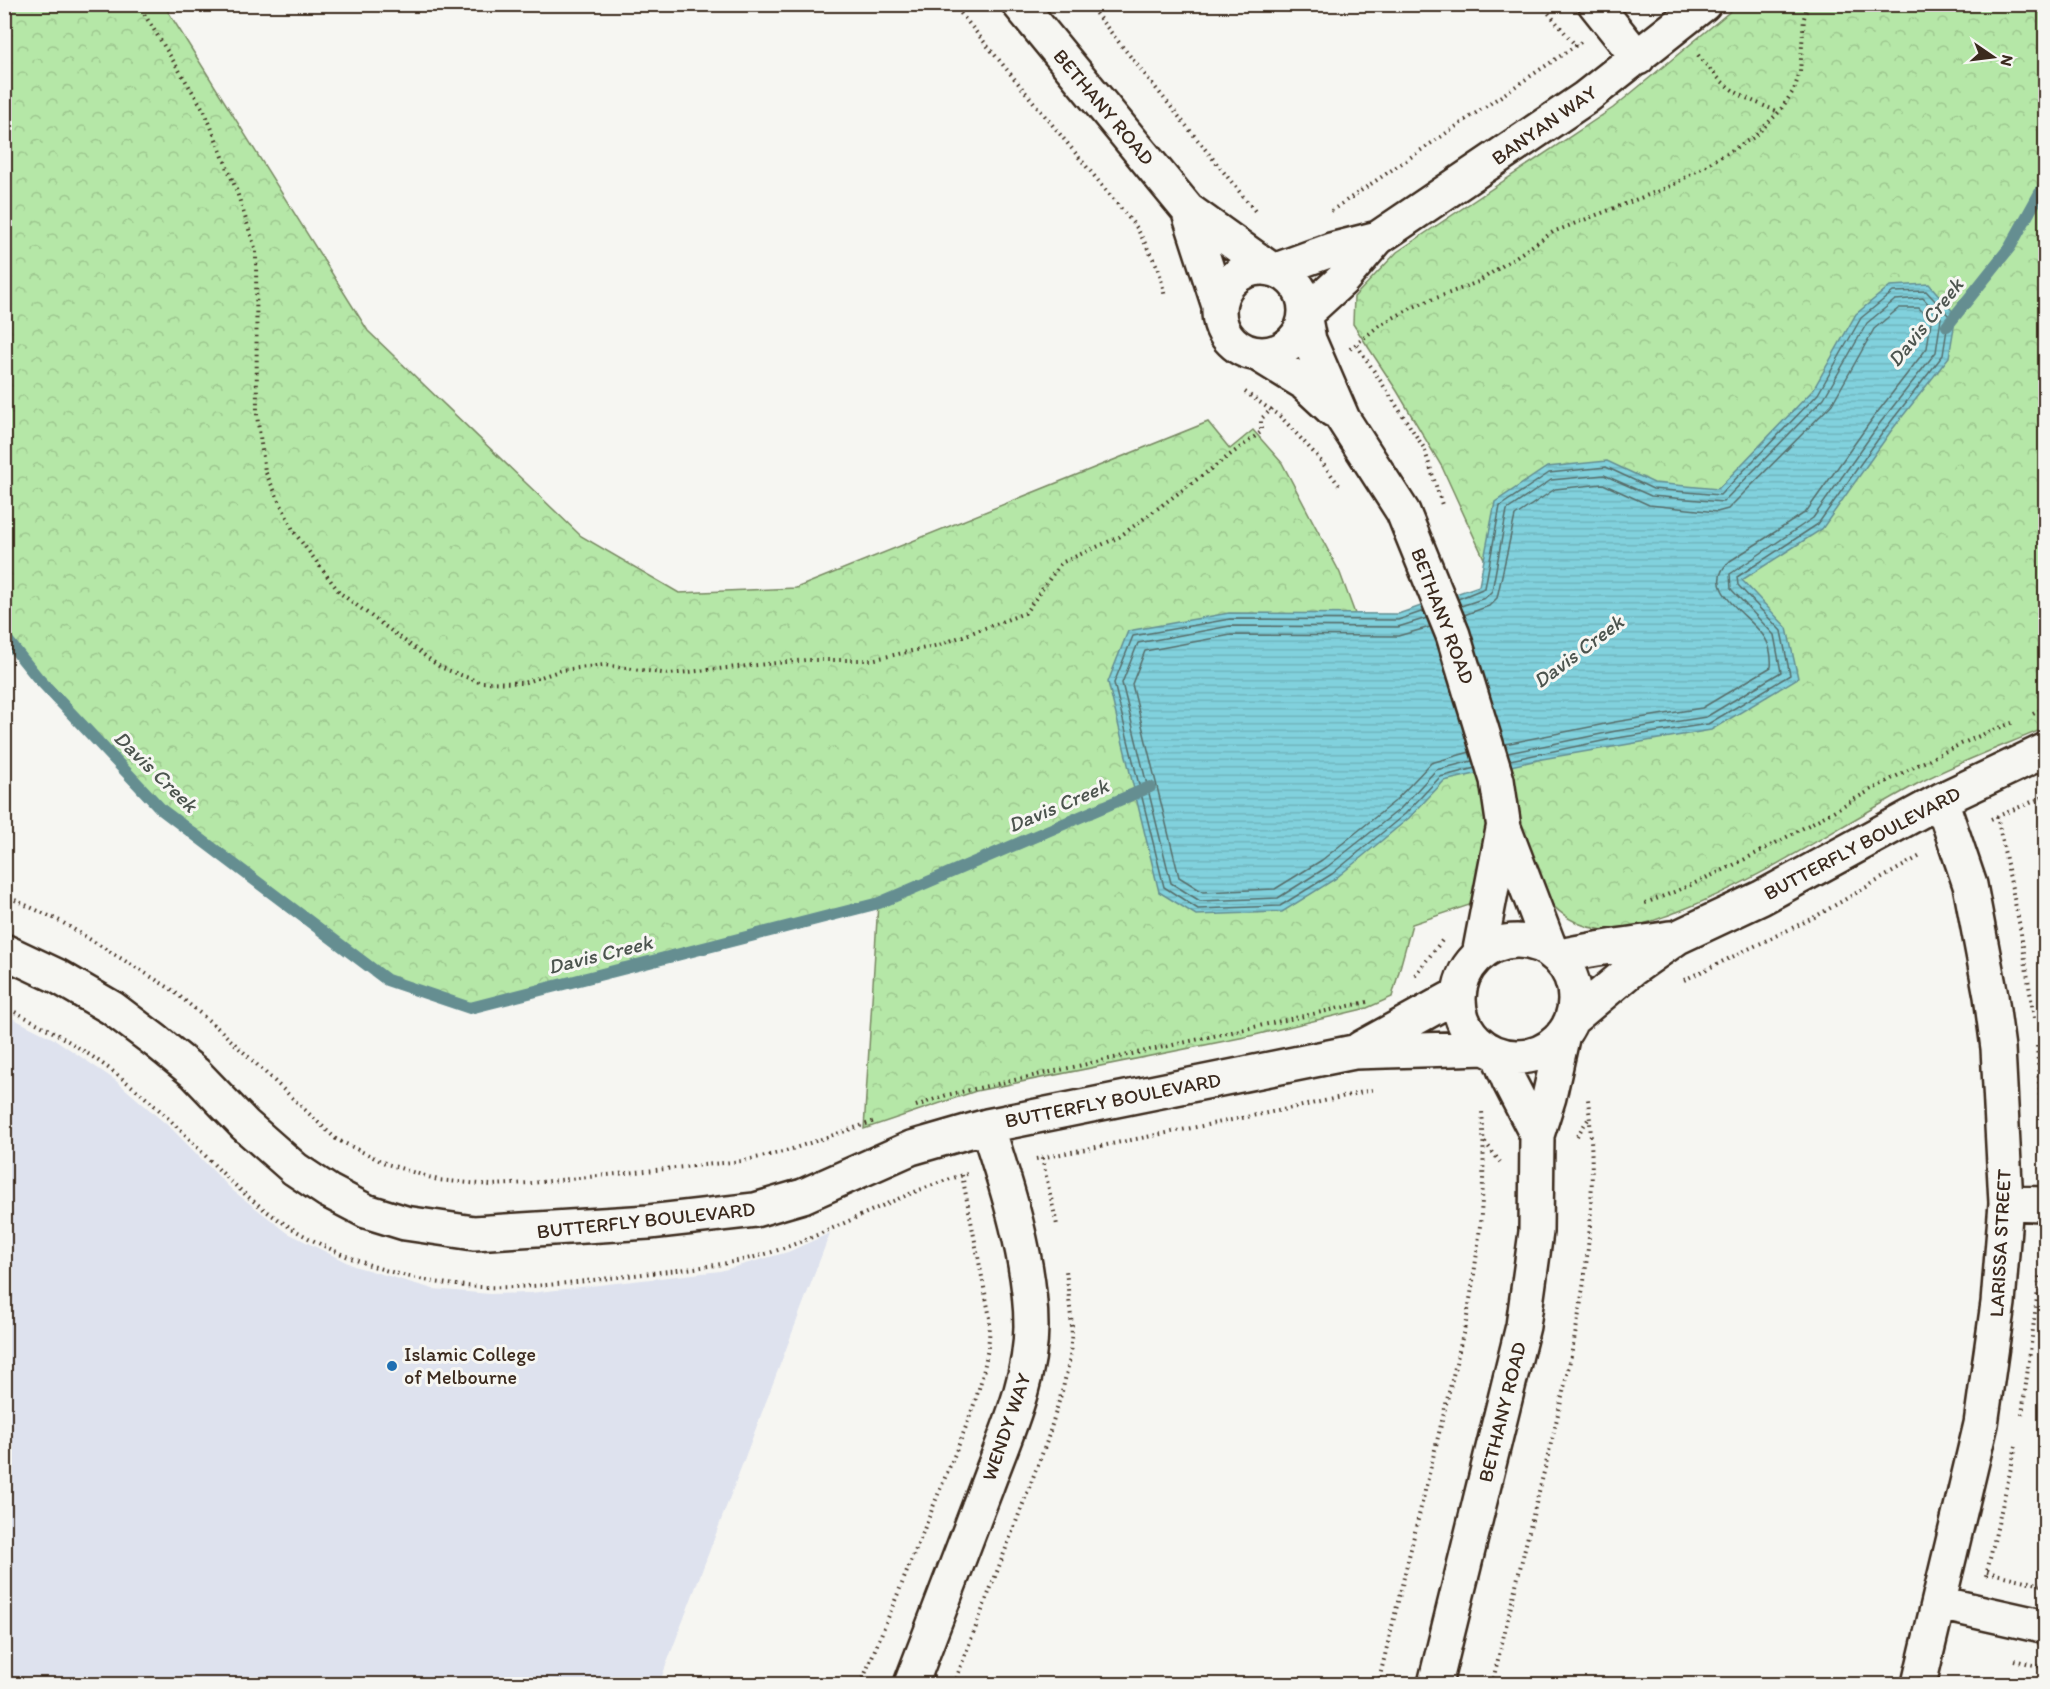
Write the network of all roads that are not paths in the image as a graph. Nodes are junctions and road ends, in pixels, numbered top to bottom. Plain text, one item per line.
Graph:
1 (1019, 4) edge
2 (1704, 4) edge
3 (1602, 13) edge
4 (1638, 58) junction
5 (1188, 210) junction
6 (1378, 238) junction
7 (1273, 269) junction
8 (1219, 306) junction
9 (1306, 316) junction
10 (1259, 355) junction
11 (1312, 375) junction
12 (2046, 750) edge
13 (1941, 800) junction
14 (1504, 828) junction
15 (1678, 937) junction
16 (4, 951) edge
17 (1554, 954) junction
18 (1479, 955) junction
19 (1460, 994) junction
20 (1567, 1027) junction
21 (1492, 1051) junction
22 (1354, 1052) junction
23 (987, 1126) junction
24 (1537, 1135) junction
25 (2006, 1203) junction
26 (2046, 1204) edge
27 (1939, 1603) junction
28 (2046, 1627) edge
29 (911, 1684) edge
30 (1435, 1684) edge
31 (1919, 1684) edge

1 - 5 street, BETHANY ROAD
2 - 4 street, BANYAN WAY
3 - 4 street
4 - 6 street, BANYAN WAY
5 - 7 street, BETHANY ROAD
5 - 8 street, BETHANY ROAD
6 - 7 street, BANYAN WAY
6 - 9 street, BANYAN WAY
7 - 8 street
7 - 9 street
8 - 10 street
9 - 10 street
9 - 11 street, BETHANY ROAD
10 - 11 street, BETHANY ROAD
11 - 14 street, BETHANY ROAD
12 - 13 street, BUTTERFLY BOULEVARD
13 - 15 street, BUTTERFLY BOULEVARD
13 - 25 street, LARISSA STREET
14 - 17 street, BETHANY ROAD
14 - 18 street, BETHANY ROAD
15 - 17 street, BUTTERFLY BOULEVARD
15 - 20 street, BUTTERFLY BOULEVARD
16 - 23 street, BUTTERFLY BOULEVARD
17 - 18 street
17 - 20 street, BETHANY ROAD
18 - 19 street, BETHANY ROAD
19 - 21 street, BETHANY ROAD
19 - 22 street, BUTTERFLY BOULEVARD
20 - 21 street
20 - 24 street, BETHANY ROAD
21 - 22 street, BUTTERFLY BOULEVARD
21 - 24 street, BETHANY ROAD
22 - 23 street, BUTTERFLY BOULEVARD
23 - 29 street, WENDY WAY
24 - 30 street, BETHANY ROAD
25 - 26 street
25 - 27 street, LARISSA STREET
27 - 28 street
27 - 31 street, LARISSA STREET

